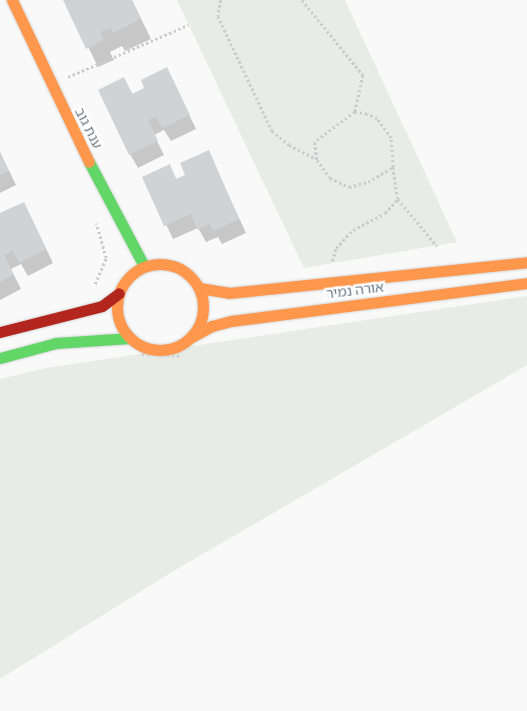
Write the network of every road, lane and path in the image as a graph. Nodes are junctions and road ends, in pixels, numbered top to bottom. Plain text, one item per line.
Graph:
1 (12, 0) edge
2 (222, 0) edge
3 (302, 0) edge
4 (188, 24) dead end
5 (68, 77) dead end
6 (355, 112) junction
7 (317, 160) junction
8 (393, 167) junction
9 (398, 199) junction
10 (437, 246) dead end
11 (332, 262) dead end
12 (527, 262) edge
13 (144, 266) junction
14 (527, 283) edge
15 (199, 288) junction
16 (119, 293) junction
17 (0, 332) edge
18 (130, 338) junction
19 (190, 338) junction
20 (0, 358) edge

1 - 13 street, ענת גוב
2 - 7 path
3 - 6 path
4 - 5 path
6 - 7 path
6 - 8 path
7 - 8 path
8 - 9 path
9 - 10 path
9 - 11 path
12 - 15 street, אורה נמיר
13 - 15 street
13 - 16 street
14 - 19 street, אורה נמיר
15 - 19 street
16 - 17 street
16 - 18 street
18 - 19 street
18 - 20 street

